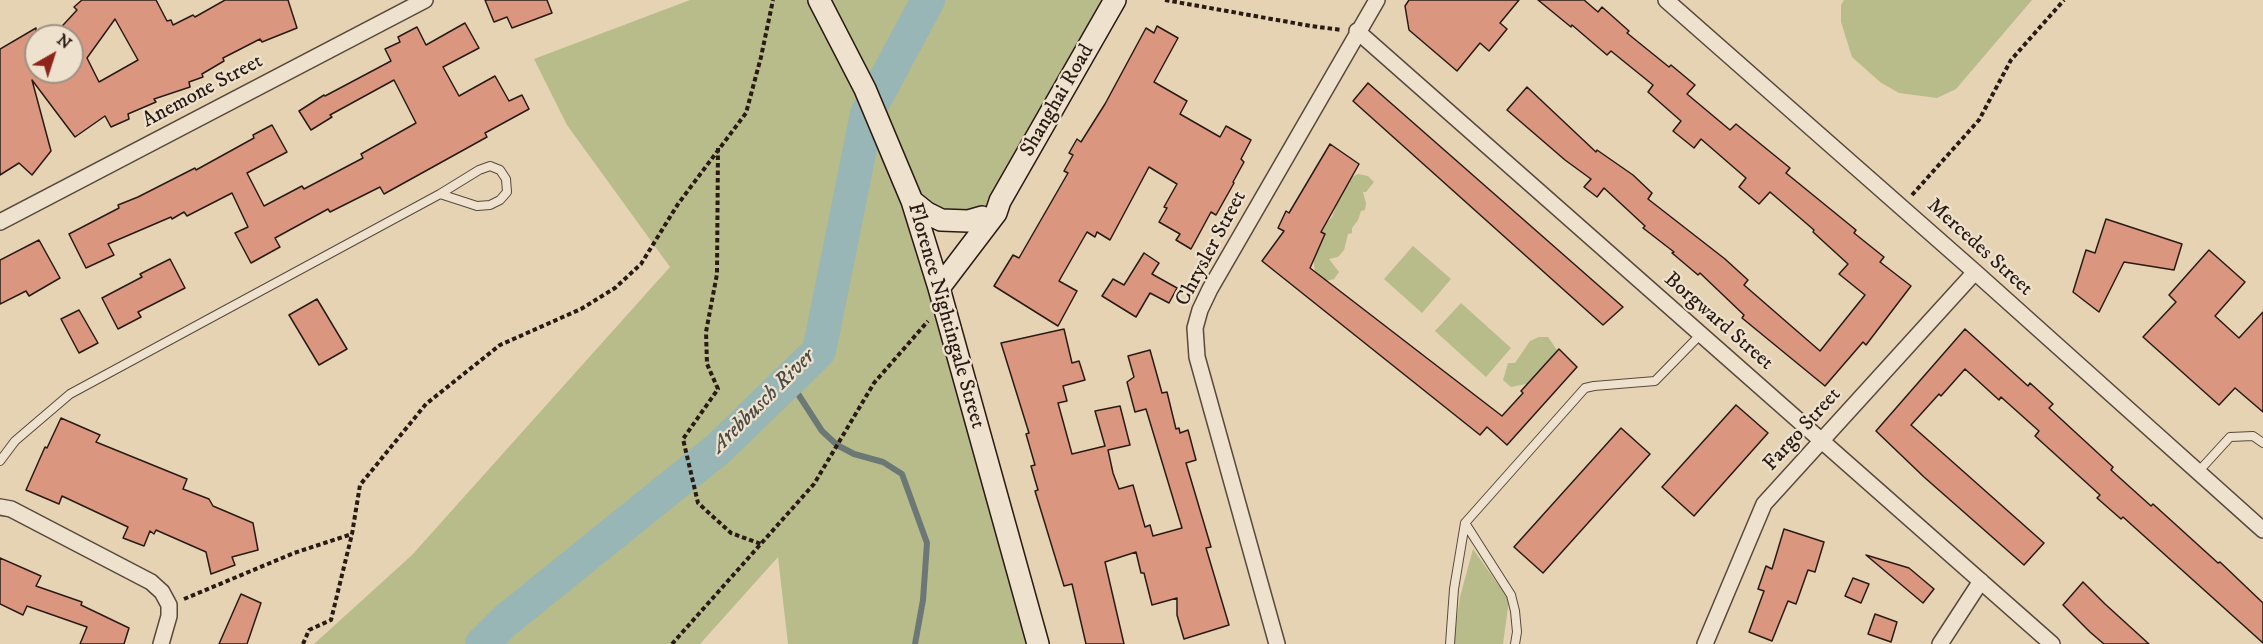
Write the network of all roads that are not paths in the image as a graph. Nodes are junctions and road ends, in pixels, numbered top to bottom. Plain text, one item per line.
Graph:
1 (425, 0) edge
2 (819, 0) edge
3 (1115, 0) edge
4 (1377, 0) edge
5 (1666, 0) edge
6 (1357, 31) junction
7 (440, 194) junction
8 (912, 201) junction
9 (1000, 201) junction
10 (982, 217) junction
11 (0, 222) edge
12 (1975, 272) junction
13 (938, 288) junction
14 (1701, 335) junction
15 (1822, 440) junction
16 (2263, 443) edge
17 (0, 461) edge
18 (2198, 472) junction
19 (0, 507) edge
20 (1465, 523) junction
21 (2263, 530) edge
22 (1981, 581) junction
23 (160, 644) edge
24 (1038, 644) edge
25 (1275, 644) edge
26 (1450, 644) edge
27 (1515, 644) edge
28 (1705, 644) edge
29 (1940, 644) edge
30 (2052, 644) edge

1 - 11 street, Anemone Street
2 - 8 main road, Florence Nightingale Street
3 - 9 main road, Shanghai Road
4 - 6 street, Chrysler Street
5 - 12 street, Mercedes Street
6 - 14 street, Borgward Street
6 - 25 street, Chrysler Street
7 - 7 lane
7 - 17 lane
8 - 10 main road
8 - 13 main road, Florence Nightingale Street
9 - 10 main road, Shanghai Road
9 - 13 main road, Shanghai Road
10 - 13 main road, Shanghai Road
12 - 15 street, Fargo Street
12 - 18 street, Mercedes Street
13 - 24 main road, Florence Nightingale Street
14 - 15 street, Borgward Street
14 - 20 lane
15 - 22 street, Borgward Street
15 - 28 street, Fargo Street
16 - 18 lane
18 - 21 street, Mercedes Street
19 - 23 street
20 - 26 lane
20 - 27 lane
22 - 29 street
22 - 30 street, Borgward Street

